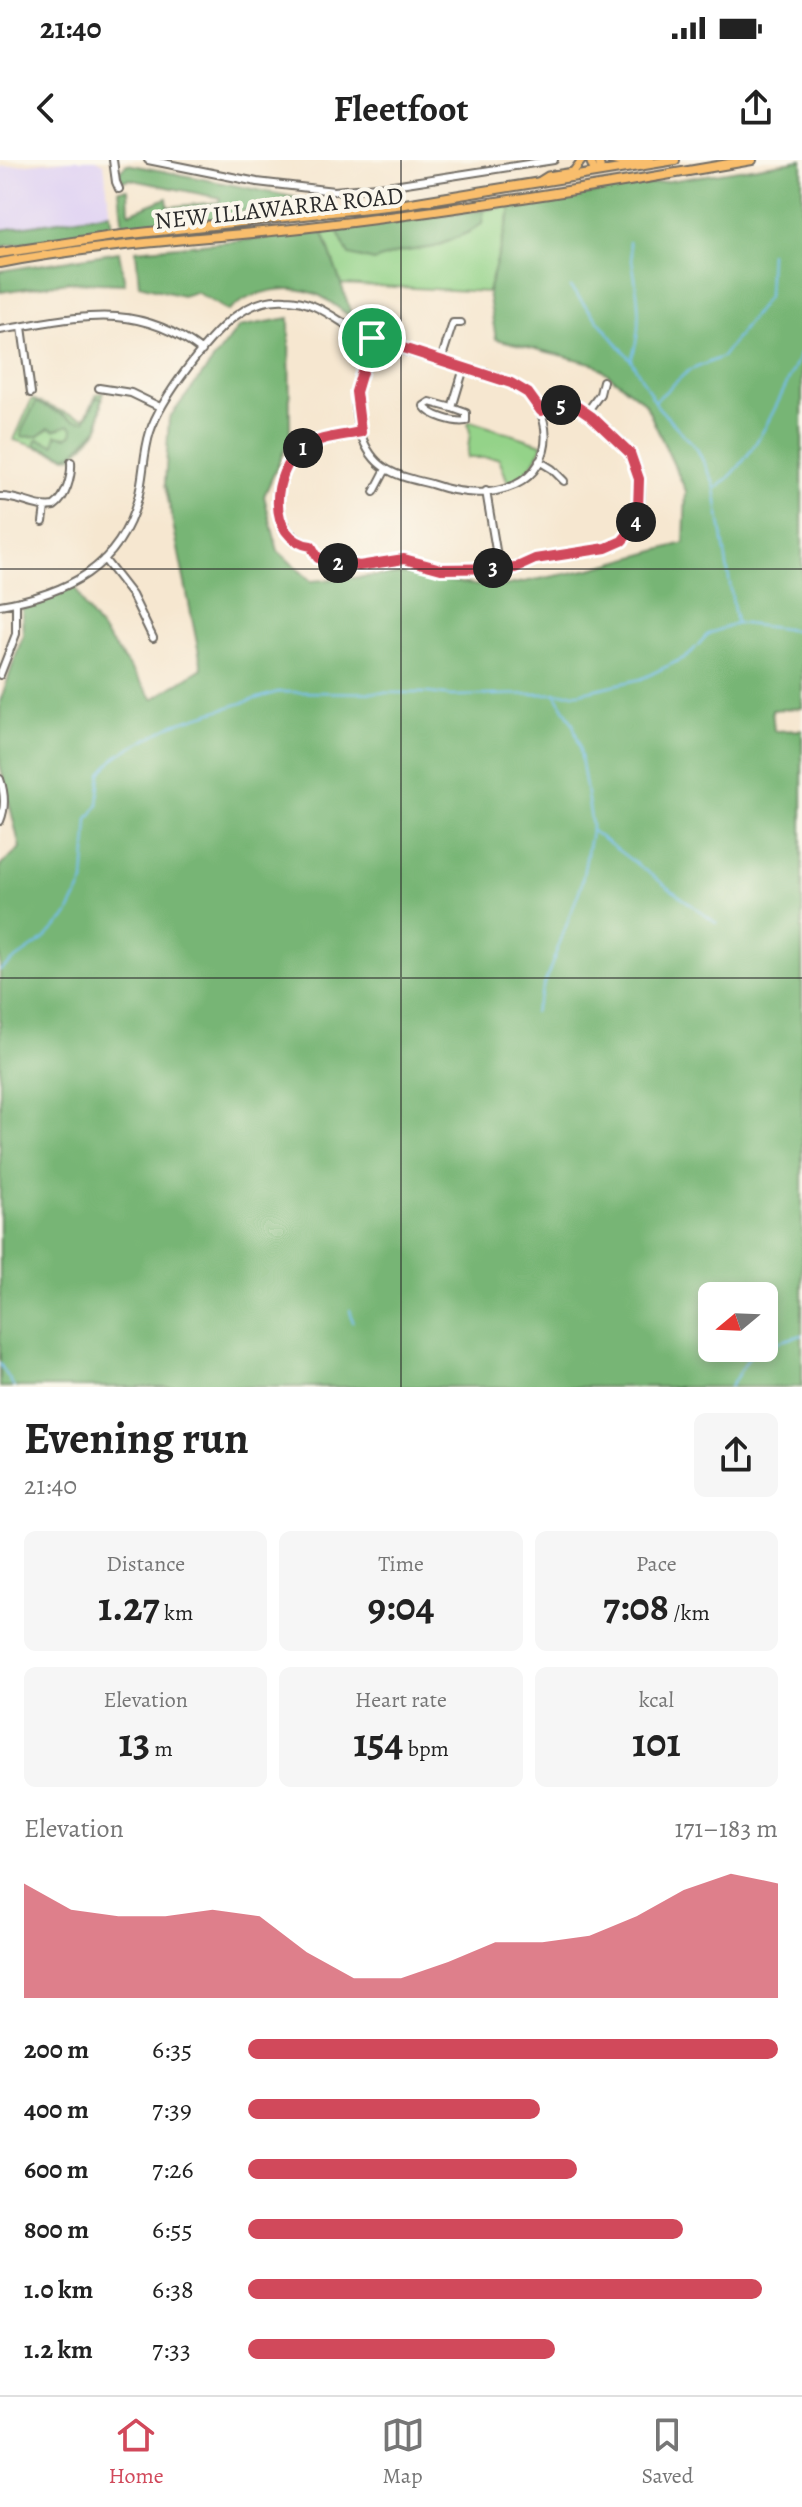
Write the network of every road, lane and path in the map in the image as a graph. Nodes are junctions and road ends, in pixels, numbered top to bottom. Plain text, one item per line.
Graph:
1 (113, 160) edge
2 (148, 160) edge
3 (554, 160) edge
4 (582, 160) edge
5 (590, 160) edge
6 (599, 160) edge
7 (610, 160) edge
8 (675, 160) edge
9 (752, 160) edge
10 (657, 163) junction
11 (598, 173) junction
12 (538, 182) junction
13 (601, 184) junction
14 (119, 189) dead end
15 (0, 253) edge
16 (0, 263) edge
17 (461, 323) dead end
18 (22, 327) junction
19 (0, 330) edge
20 (372, 338) junction
21 (202, 351) junction
22 (441, 360) junction
23 (464, 368) junction
24 (603, 381) dead end
25 (99, 388) dead end
26 (31, 393) dead end
27 (160, 407) junction
28 (452, 408) junction
29 (541, 411) junction
30 (587, 412) junction
31 (361, 432) junction
32 (539, 461) junction
33 (71, 462) dead end
34 (386, 469) junction
35 (564, 481) dead end
36 (486, 491) junction
37 (374, 492) dead end
38 (0, 497) edge
39 (45, 507) junction
40 (43, 522) dead end
41 (104, 559) junction
42 (499, 568) junction
43 (16, 603) junction
44 (0, 605) edge
45 (153, 638) dead end
46 (0, 675) edge
47 (0, 779) edge
48 (0, 821) edge

1 - 14 street
2 - 3 street
4 - 12 main road
5 - 11 main road
6 - 11 main road
7 - 10 main road
8 - 10 highway, NEW ILLAWARRA ROAD
9 - 13 highway, NEW ILLAWARRA ROAD
10 - 11 highway, NEW ILLAWARRA ROAD
11 - 12 highway, NEW ILLAWARRA ROAD
11 - 13 highway
12 - 15 highway, NEW ILLAWARRA ROAD
13 - 16 highway, NEW ILLAWARRA ROAD
17 - 22 street
18 - 19 street
18 - 21 street
18 - 26 street
20 - 21 street
20 - 22 street
20 - 31 street
21 - 27 street
22 - 23 street
23 - 28 street
23 - 29 street
24 - 30 street
25 - 27 street
27 - 41 street
28 - 28 street
29 - 30 street
29 - 32 street
30 - 42 street
31 - 34 street
31 - 42 street
32 - 35 street
32 - 36 street
33 - 39 street
34 - 36 street
34 - 37 street
36 - 42 street
38 - 39 street
39 - 40 street
41 - 43 street
41 - 45 street
43 - 44 street
43 - 46 street
47 - 48 street

